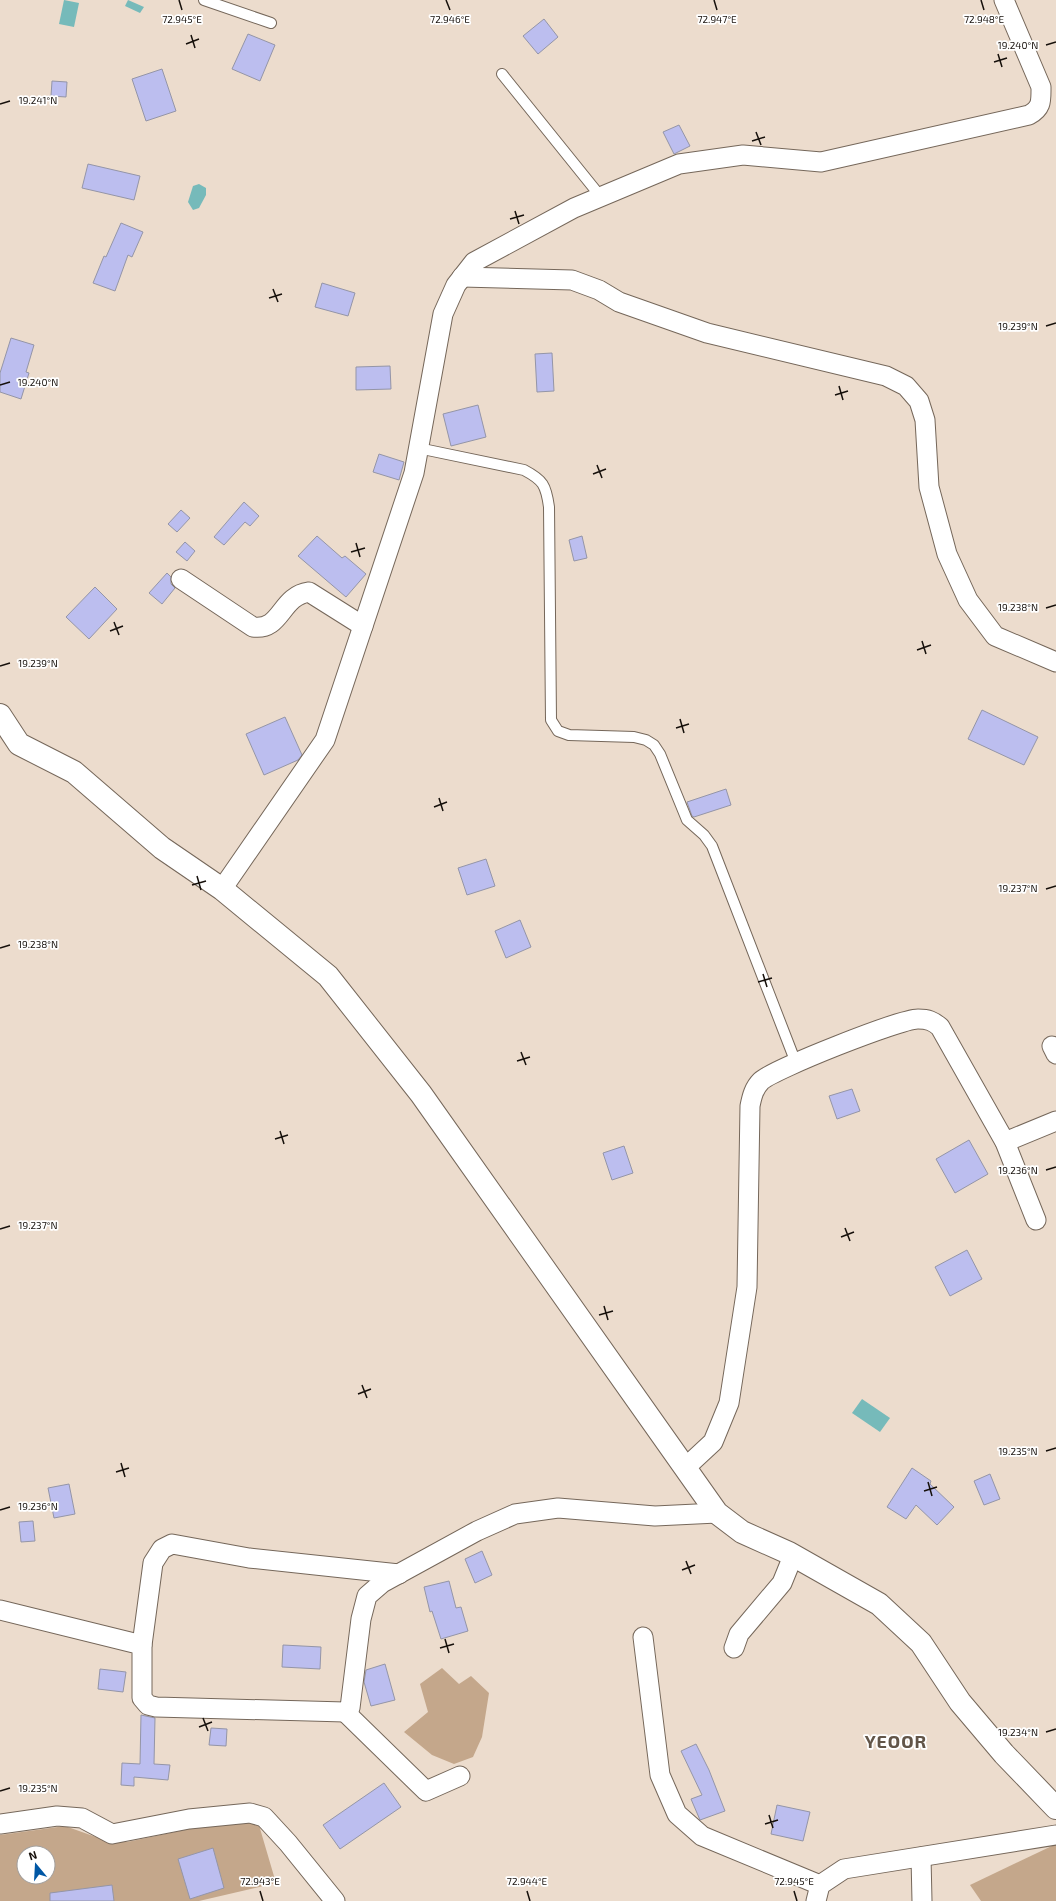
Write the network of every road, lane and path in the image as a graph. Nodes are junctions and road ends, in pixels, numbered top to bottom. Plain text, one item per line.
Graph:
1 (204, 0) edge
2 (1004, 0) edge
3 (218, 2) edge
4 (271, 24) dead end
5 (502, 74) dead end
6 (601, 197) junction
7 (462, 277) junction
8 (418, 448) junction
9 (181, 579) dead end
10 (363, 626) junction
11 (1056, 662) edge
12 (0, 715) edge
13 (222, 889) junction
14 (796, 1063) junction
15 (1056, 1121) edge
16 (1005, 1142) junction
17 (1036, 1220) dead end
18 (685, 1468) junction
19 (717, 1514) junction
20 (793, 1556) junction
21 (399, 1574) junction
22 (0, 1610) edge
23 (643, 1638) dead end
24 (142, 1645) junction
25 (734, 1648) dead end
26 (345, 1712) junction
27 (460, 1776) dead end
28 (1056, 1808) edge
29 (0, 1824) edge
30 (1056, 1835) edge
31 (921, 1856) junction
32 (818, 1893) edge
33 (335, 1901) edge
34 (922, 1901) edge

1 - 3 lane
2 - 6 street
3 - 4 lane
5 - 6 lane
6 - 7 street
7 - 8 street
7 - 11 street
8 - 10 street
8 - 14 lane
9 - 10 street
10 - 13 street
12 - 13 street
13 - 18 street
14 - 16 street
14 - 18 street
15 - 16 street
16 - 17 street
18 - 19 street
19 - 20 street
19 - 21 street
20 - 25 street
20 - 28 street
21 - 24 street
21 - 26 street
22 - 24 street
23 - 32 street
24 - 26 street
26 - 27 street
29 - 33 street
30 - 31 street
31 - 32 street
31 - 34 street

